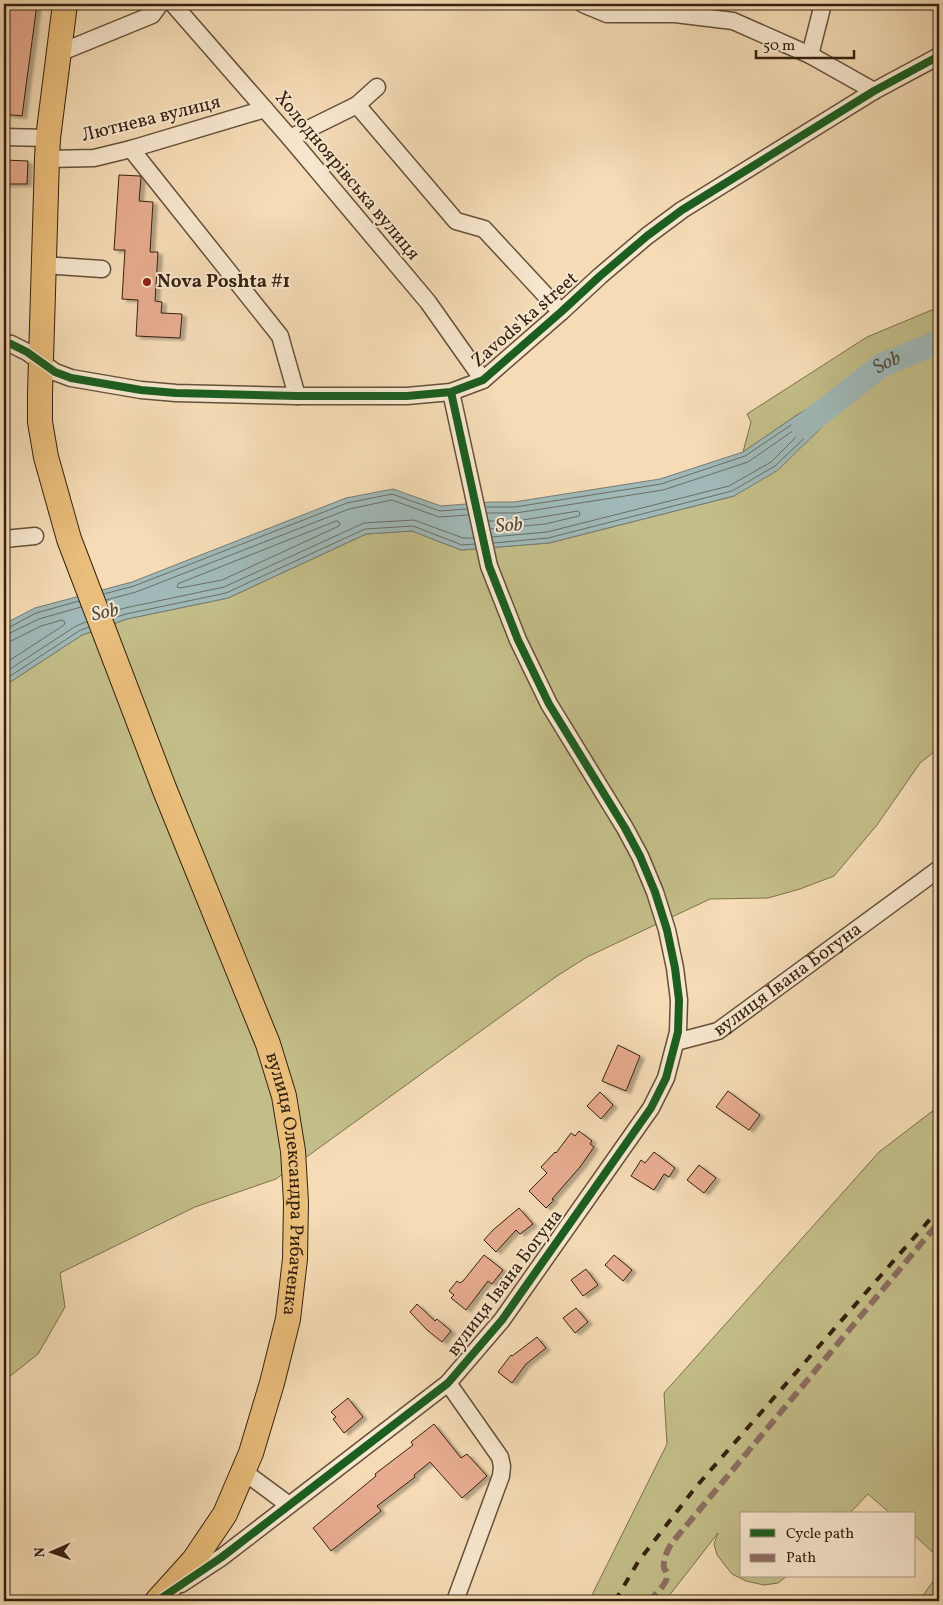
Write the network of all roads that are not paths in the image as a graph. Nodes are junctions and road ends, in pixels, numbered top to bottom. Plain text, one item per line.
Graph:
1 (65, 4) edge
2 (160, 4) edge
3 (173, 4) edge
4 (583, 4) edge
5 (823, 4) edge
6 (59, 53) junction
7 (810, 55) junction
8 (939, 56) edge
9 (377, 87) dead end
10 (874, 91) junction
11 (357, 105) junction
12 (265, 109) junction
13 (4, 137) edge
14 (290, 138) junction
15 (47, 149) junction
16 (131, 149) junction
17 (43, 265) junction
18 (102, 269) dead end
19 (561, 312) junction
20 (4, 342) edge
21 (41, 363) junction
22 (483, 380) junction
23 (450, 392) junction
24 (298, 396) junction
25 (35, 536) dead end
26 (4, 539) edge
27 (939, 869) edge
28 (676, 1042) junction
29 (448, 1383) junction
30 (243, 1471) junction
31 (289, 1505) junction
32 (159, 1600) edge
33 (455, 1601) edge

1 - 6 highway
2 - 6 street
3 - 12 street, Холодноярівська вулиця
4 - 7 street
5 - 7 street
6 - 15 highway
7 - 10 street
8 - 10 street, Zavods'ka street
9 - 11 street
10 - 19 street, Zavods'ka street
11 - 14 street
11 - 19 street
12 - 14 street, Холодноярівська вулиця
12 - 16 street, Лютнева вулиця
13 - 15 street, Лютнева вулиця
14 - 22 street, Холодноярівська вулиця
15 - 16 street, Лютнева вулиця
15 - 17 highway
16 - 24 street
17 - 18 street
17 - 21 highway
19 - 22 street, Zavods'ka street
20 - 21 street, Zavods'ka street
21 - 24 street, Zavods'ka street
21 - 30 highway, вулиця Олександра Рибаченка
22 - 23 street, Zavods'ka street
23 - 24 street, Zavods'ka street
23 - 28 street
25 - 26 street
27 - 28 street, вулиця Івана Богуна
28 - 29 street, вулиця Івана Богуна
29 - 31 street, вулиця Івана Богуна
29 - 33 street
30 - 31 street
30 - 32 highway, вулиця Олександра Рибаченка
31 - 32 street, вулиця Івана Богуна

